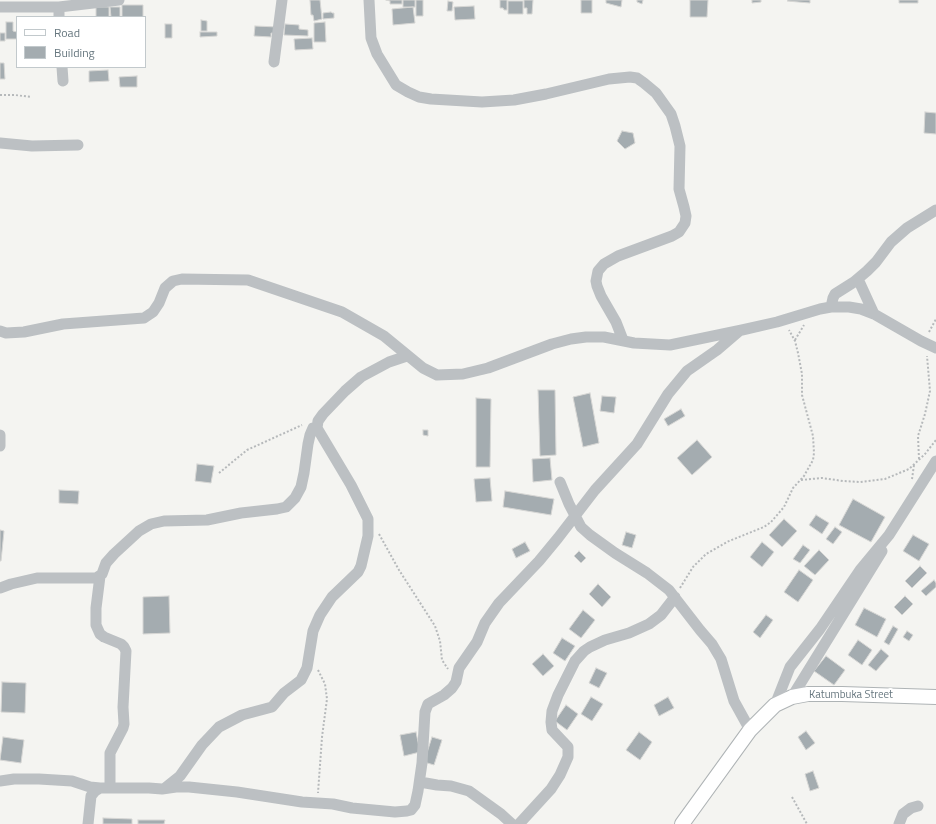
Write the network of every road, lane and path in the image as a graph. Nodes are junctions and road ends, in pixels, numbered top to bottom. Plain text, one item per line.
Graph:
1 (119, 0) edge
2 (282, 0) edge
3 (369, 0) edge
4 (0, 7) edge
5 (59, 12) edge
6 (274, 62) dead end
7 (62, 68) edge
8 (63, 81) dead end
9 (0, 96) edge
10 (31, 97) dead end
11 (0, 144) edge
12 (78, 145) dead end
13 (936, 210) edge
14 (858, 279) junction
15 (831, 307) junction
16 (809, 313) junction
17 (874, 314) junction
18 (936, 319) edge
19 (777, 322) junction
20 (742, 330) junction
21 (0, 331) edge
22 (623, 340) junction
23 (795, 341) junction
24 (932, 346) edge
25 (407, 356) junction
26 (305, 423) dead end
27 (317, 428) junction
28 (0, 435) edge
29 (936, 440) edge
30 (0, 446) edge
31 (919, 459) junction
32 (936, 461) edge
33 (936, 464) edge
34 (219, 473) dead end
35 (799, 480) junction
36 (560, 482) dead end
37 (575, 516) junction
38 (368, 519) junction
39 (100, 576) junction
40 (0, 588) edge
41 (675, 598) junction
42 (310, 660) junction
43 (456, 676) junction
44 (792, 697) junction
45 (936, 697) edge
46 (775, 705) junction
47 (750, 730) junction
48 (0, 781) edge
49 (420, 782) junction
50 (105, 788) junction
51 (162, 789) junction
52 (792, 797) dead end
53 (316, 804) junction
54 (918, 806) dead end
55 (88, 824) edge
56 (512, 824) edge
57 (519, 824) edge
58 (682, 824) edge
59 (807, 824) edge
60 (899, 824) edge

1 - 5 street
2 - 6 street
3 - 22 street
4 - 5 street
7 - 8 street
9 - 10 path
11 - 12 street
13 - 14 street
14 - 15 street
14 - 17 street
15 - 16 street
15 - 17 street
16 - 19 street
16 - 23 path
17 - 24 street
18 - 24 path
19 - 20 street
19 - 23 path
20 - 22 street
20 - 37 street
21 - 25 street
22 - 25 street
23 - 35 path
24 - 31 path
25 - 27 street
26 - 34 path
27 - 38 street
27 - 39 street
28 - 30 street
29 - 31 path
31 - 35 path
32 - 46 street
33 - 44 street
35 - 41 path
36 - 37 street
37 - 41 street
37 - 43 street
38 - 42 street
38 - 43 path
39 - 40 street
39 - 50 street
41 - 47 street
41 - 57 street
42 - 51 street
42 - 53 path
43 - 49 street
44 - 45 main road, Katumbuka Street
44 - 46 main road, Katumbuka Street
46 - 47 main road, Katumbuka Street
47 - 58 main road, Katumbuka Street
48 - 50 street
49 - 53 street
49 - 56 street
50 - 51 street
50 - 55 street
51 - 53 street
52 - 59 path
54 - 60 street

